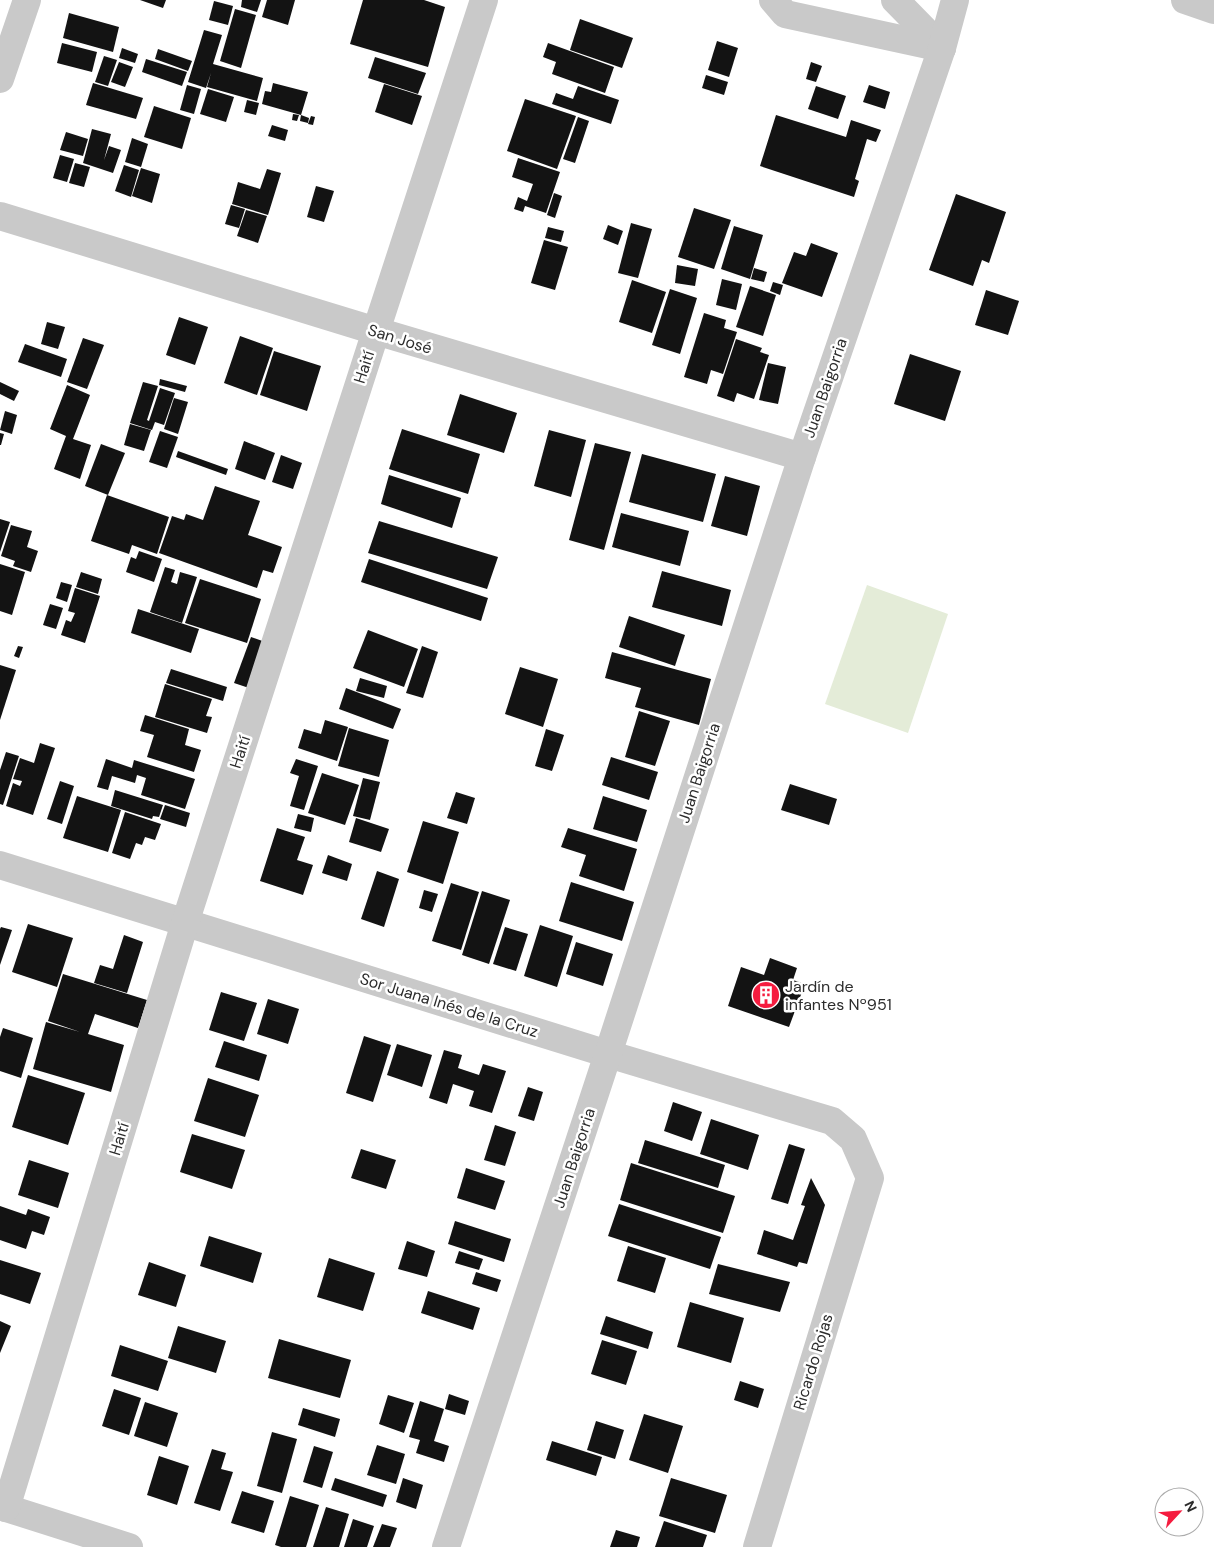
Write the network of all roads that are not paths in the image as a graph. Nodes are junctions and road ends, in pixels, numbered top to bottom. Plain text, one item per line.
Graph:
1 (27, 0) edge
2 (484, 0) edge
3 (773, 0) edge
4 (895, 0) edge
5 (955, 0) edge
6 (1185, 0) edge
7 (1214, 10) edge
8 (942, 48) junction
9 (0, 79) edge
10 (0, 216) edge
11 (376, 331) junction
12 (802, 457) junction
13 (0, 865) edge
14 (185, 923) junction
15 (608, 1054) junction
16 (870, 1178) joint
17 (3, 1507) edge
18 (130, 1547) edge
19 (446, 1547) edge
20 (757, 1547) edge

1 - 9 street
2 - 11 street, Haití
3 - 8 street
4 - 8 street
5 - 8 street, Juan Baigorria
6 - 7 street
8 - 12 street, Juan Baigorria
10 - 11 street, San José
11 - 12 street, San José
11 - 14 street, Haití
12 - 15 street, Juan Baigorria
13 - 14 street, Sor Juana Inés de la Cruz
14 - 15 street, Sor Juana Inés de la Cruz
14 - 17 street, Haití
15 - 16 street, Sor Juana Inés de la Cruz
15 - 19 street, Juan Baigorria
16 - 20 street, Ricardo Rojas
17 - 18 street

